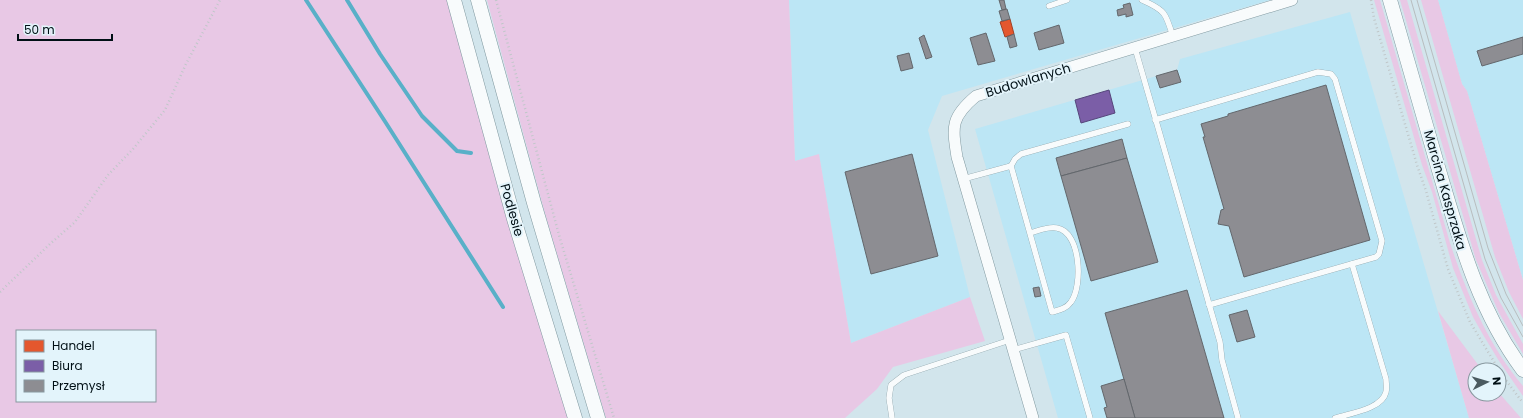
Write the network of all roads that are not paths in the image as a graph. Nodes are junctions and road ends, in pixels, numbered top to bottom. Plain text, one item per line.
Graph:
1 (454, 0) edge
2 (478, 0) edge
3 (1067, 0) edge
4 (1142, 0) edge
5 (1292, 0) edge
6 (1390, 0) edge
7 (1049, 6) dead end
8 (1173, 37) junction
9 (1135, 48) junction
10 (1155, 120) junction
11 (1128, 124) dead end
12 (1011, 166) junction
13 (963, 179) junction
14 (1030, 233) junction
15 (1352, 264) junction
16 (1209, 305) junction
17 (1012, 345) junction
18 (1523, 370) edge
19 (575, 418) edge
20 (598, 418) edge
21 (892, 418) edge
22 (1033, 418) edge
23 (1090, 418) edge
24 (1238, 418) edge
25 (1335, 418) edge

1 - 19 street, Podlesie
2 - 20 street, Podlesie
3 - 7 lane
4 - 8 lane
5 - 8 street, Budowlanych
6 - 18 street, Marcina Kasprzaka
8 - 9 street, Budowlanych
9 - 10 lane
9 - 13 street, Budowlanych
10 - 15 lane
10 - 16 lane
11 - 12 lane
12 - 13 lane
12 - 14 lane
13 - 17 street, Budowlanych
14 - 14 lane
15 - 16 lane
15 - 25 lane
16 - 24 lane
17 - 21 lane
17 - 22 street, Budowlanych
17 - 23 lane

